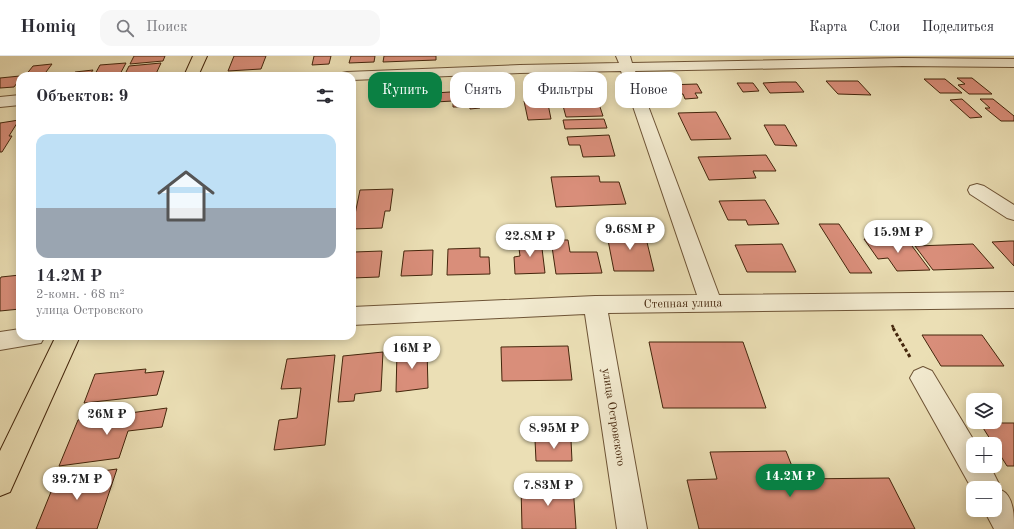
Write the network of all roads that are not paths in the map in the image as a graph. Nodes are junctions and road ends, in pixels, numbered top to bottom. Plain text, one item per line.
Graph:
1 (200, 56) edge
2 (625, 62) edge
3 (1014, 63) edge
4 (193, 72) edge
5 (356, 76) edge
6 (16, 100) edge
7 (0, 102) edge
8 (977, 190) dead end
9 (1014, 214) edge
10 (1014, 300) edge
11 (711, 303) junction
12 (595, 305) junction
13 (356, 316) edge
14 (16, 339) edge
15 (66, 340) edge
16 (0, 341) edge
17 (923, 378) road end
18 (966, 451) edge
19 (0, 482) edge
20 (1002, 515) edge
21 (632, 529) edge
22 (1010, 529) edge

1 - 4 main road
2 - 3 street
2 - 5 street
2 - 11 street
6 - 7 street
8 - 9 street
10 - 11 street, Степная улица
11 - 12 street, Степная улица
12 - 13 street, Степная улица
12 - 21 street, улица Островского
14 - 16 street
15 - 19 main road
17 - 18 street
20 - 22 street

